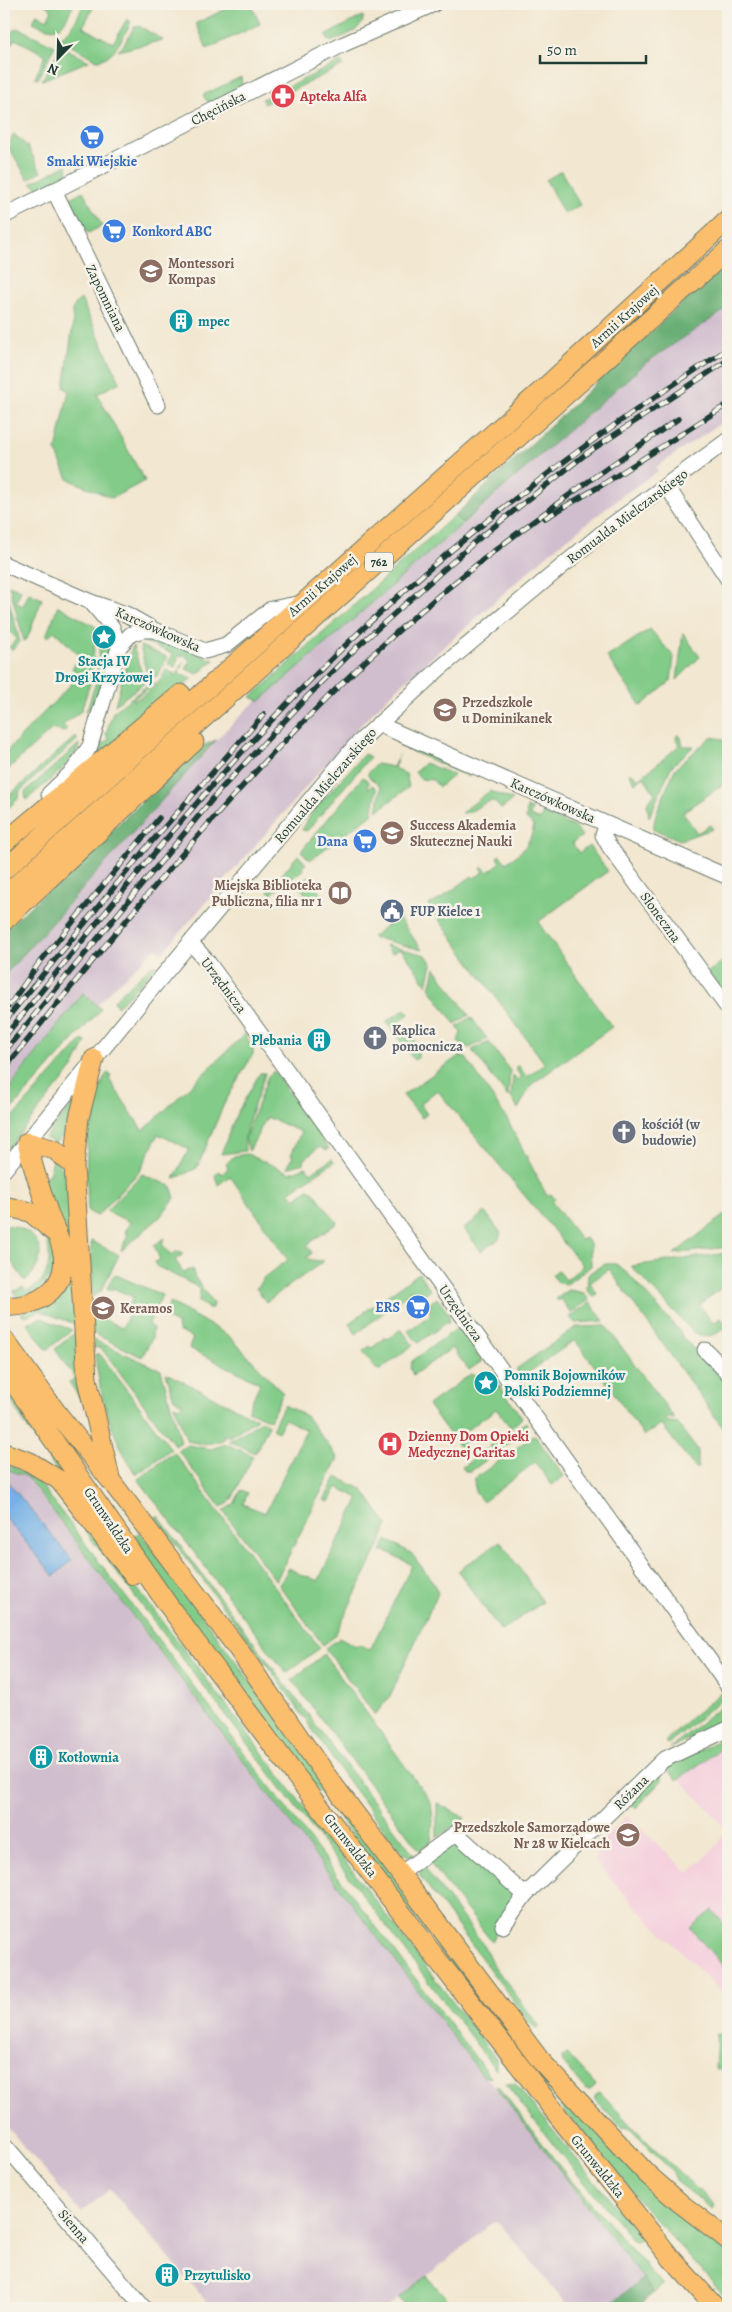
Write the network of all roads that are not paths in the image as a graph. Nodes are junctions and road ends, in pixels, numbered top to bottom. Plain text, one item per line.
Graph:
1 (434, 4) edge
2 (54, 190) junction
3 (4, 216) edge
4 (728, 220) edge
5 (728, 250) edge
6 (158, 405) dead end
7 (728, 440) edge
8 (666, 485) junction
9 (4, 564) edge
10 (728, 579) edge
11 (91, 602) junction
12 (302, 603) junction
13 (154, 630) junction
14 (118, 647) junction
15 (228, 669) junction
16 (242, 684) junction
17 (378, 724) junction
18 (607, 824) junction
19 (4, 833) edge
20 (4, 843) edge
21 (4, 870) edge
22 (728, 877) edge
23 (4, 896) edge
24 (4, 921) edge
25 (190, 942) junction
26 (728, 1008) edge
27 (94, 1059) junction
28 (27, 1142) junction
29 (74, 1166) junction
30 (4, 1170) edge
31 (4, 1206) edge
32 (57, 1234) junction
33 (4, 1306) edge
34 (4, 1339) edge
35 (705, 1350) dead end
36 (4, 1369) edge
37 (728, 1373) edge
38 (4, 1453) edge
39 (111, 1481) junction
40 (168, 1605) junction
41 (728, 1686) edge
42 (728, 1729) edge
43 (400, 1874) junction
44 (525, 1894) junction
45 (503, 1926) dead end
46 (4, 2144) edge
47 (728, 2240) edge
48 (144, 2308) edge
49 (716, 2308) edge

1 - 2 street, Chęcińska
2 - 3 street, Chęcińska
2 - 6 street, Zapomniana
4 - 12 main road, Armii Krajowej / 762
5 - 16 main road, Armii Krajowej / 762
7 - 8 street, Romualda Mielczarskiego
8 - 10 street
8 - 17 street, Romualda Mielczarskiego
9 - 11 street, Karczówkowska
11 - 13 street, Karczówkowska
11 - 14 street, Karczówkowska
12 - 13 street, Karczówkowska
12 - 15 main road, Armii Krajowej / 762
13 - 14 street
14 - 19 street
15 - 20 main road
15 - 21 main road, Armii Krajowej / 762
16 - 23 main road, Armii Krajowej / 762
16 - 24 main road
17 - 18 street, Karczówkowska
17 - 25 street, Romualda Mielczarskiego
18 - 22 street, Karczówkowska
18 - 26 street, Słoneczna
25 - 27 street, Romualda Mielczarskiego
25 - 41 street, Urzędnicza
27 - 28 street, Romualda Mielczarskiego
27 - 29 main road
28 - 29 main road
28 - 30 street, Romualda Mielczarskiego
28 - 32 main road
29 - 39 main road
31 - 32 main road
32 - 33 main road
34 - 39 main road, Grunwaldzka
35 - 37 street
36 - 40 main road, Grunwaldzka
38 - 40 main road
39 - 43 main road, Grunwaldzka
40 - 49 main road, Grunwaldzka
42 - 44 street, Różana
43 - 44 street
43 - 47 main road, Grunwaldzka
44 - 45 street, Różana
46 - 48 street, Sienna

